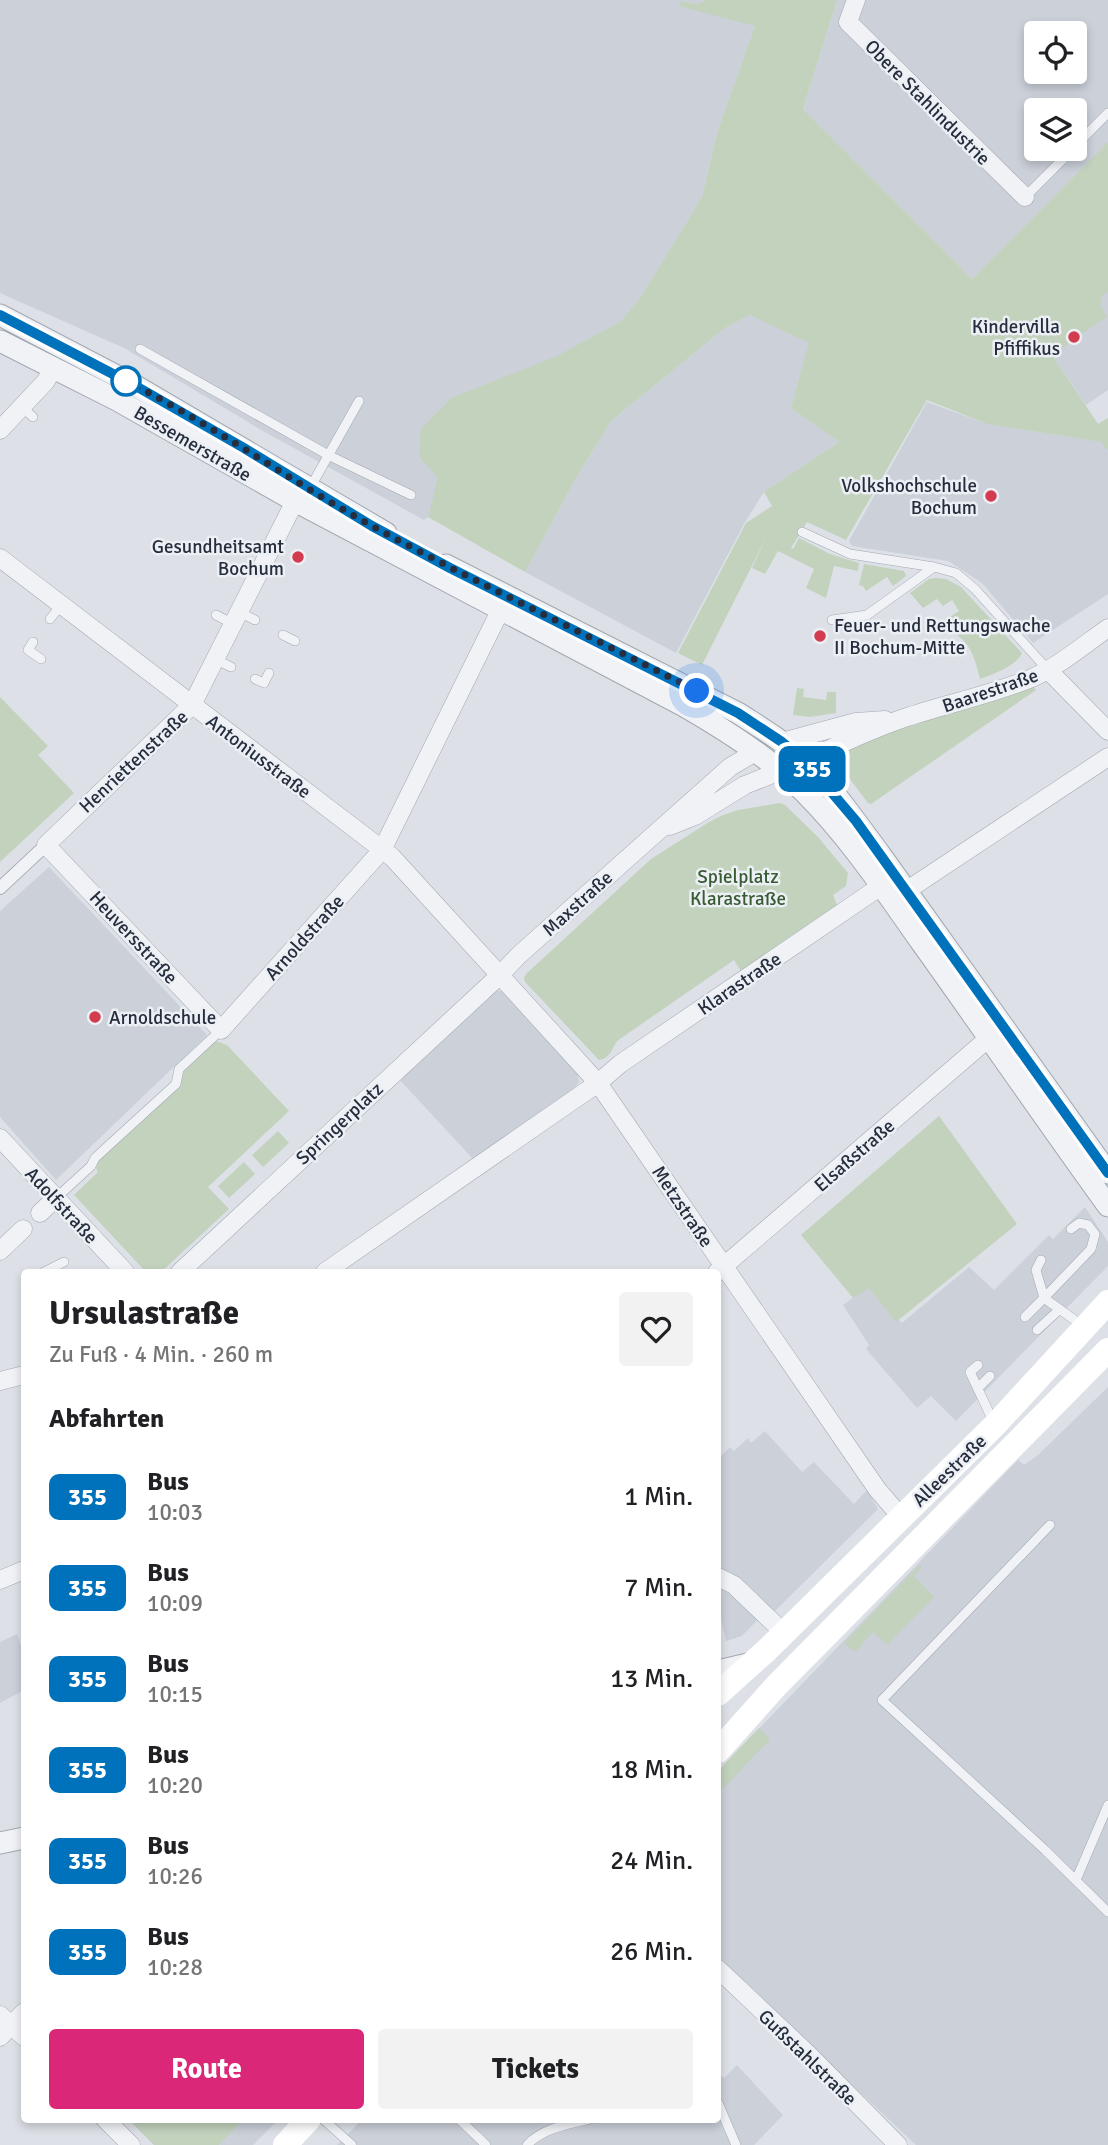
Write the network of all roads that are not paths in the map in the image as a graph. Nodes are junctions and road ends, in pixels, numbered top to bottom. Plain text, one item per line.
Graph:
1 (856, 0) edge
2 (1108, 113) edge
3 (1087, 135) edge
4 (1061, 161) edge
5 (1025, 197) joint
6 (0, 315) edge
7 (0, 341) edge
8 (140, 349) dead end
9 (58, 357) junction
10 (359, 401) dead end
11 (0, 430) edge
12 (330, 456) junction
13 (302, 495) junction
14 (411, 495) dead end
15 (802, 532) dead end
16 (0, 558) edge
17 (934, 567) junction
18 (501, 609) junction
19 (216, 615) dead end
20 (243, 619) junction
21 (832, 620) dead end
22 (1108, 628) edge
23 (283, 635) dead end
24 (295, 641) dead end
25 (33, 642) dead end
26 (41, 659) dead end
27 (1048, 670) junction
28 (269, 673) dead end
29 (255, 679) dead end
30 (192, 705) junction
31 (902, 719) junction
32 (1108, 731) edge
33 (782, 742) junction
34 (757, 751) junction
35 (1108, 757) edge
36 (805, 761) junction
37 (780, 771) junction
38 (657, 831) junction
39 (46, 845) junction
40 (382, 850) junction
41 (881, 886) junction
42 (0, 888) edge
43 (906, 891) junction
44 (499, 976) junction
45 (221, 1030) junction
46 (990, 1037) junction
47 (598, 1083) junction
48 (0, 1138) edge
49 (1108, 1173) edge
50 (56, 1198) junction
51 (1108, 1206) edge
52 (40, 1213) dead end
53 (23, 1229) dead end
54 (1071, 1229) dead end
55 (0, 1251) edge
56 (64, 1262) dead end
57 (1039, 1265) dead end
58 (50, 1269) edge
59 (121, 1269) edge
60 (183, 1269) edge
61 (329, 1269) edge
62 (721, 1269) edge
63 (1044, 1298) junction
64 (1108, 1302) edge
65 (1060, 1310) junction
66 (1025, 1317) dead end
67 (1084, 1327) junction
68 (1037, 1330) dead end
69 (1108, 1350) edge
70 (978, 1365) dead end
71 (990, 1376) dead end
72 (21, 1378) edge
73 (0, 1381) edge
74 (978, 1388) junction
75 (995, 1425) junction
76 (901, 1517) junction
77 (1050, 1525) dead end
78 (21, 1571) edge
79 (721, 1578) edge
80 (0, 1580) edge
81 (784, 1633) junction
82 (807, 1655) junction
83 (752, 1663) junction
84 (721, 1670) edge
85 (721, 1691) edge
86 (721, 1748) edge
87 (1108, 1805) edge
88 (21, 1839) edge
89 (0, 1843) edge
90 (1076, 1880) junction
91 (1108, 1912) edge
92 (721, 1972) edge
93 (721, 2110) edge
94 (109, 2123) edge
95 (305, 2123) edge
96 (327, 2123) edge
97 (463, 2123) edge
98 (570, 2123) edge
99 (131, 2145) edge
100 (285, 2145) edge
101 (352, 2145) edge
102 (486, 2145) edge
103 (527, 2145) edge
104 (736, 2145) edge
105 (898, 2145) edge

1 - 5 street, Obere Stahlindustrie
2 - 3 lane
4 - 5 lane
6 - 9 street, Bessemerstraße
7 - 9 street, Bessemerstraße
8 - 12 lane
9 - 11 street
9 - 13 street, Bessemerstraße
10 - 12 lane
12 - 13 lane
12 - 14 lane
13 - 18 street, Bessemerstraße
13 - 20 street, Henriettenstraße
13 - 33 street, Bessemerstraße
15 - 17 lane
16 - 30 street, Antoniusstraße
17 - 21 lane
17 - 27 lane
18 - 34 street, Bessemerstraße
18 - 40 street, Arnoldstraße
19 - 20 lane
20 - 30 street, Henriettenstraße
22 - 27 street, Baarestraße
23 - 24 lane
25 - 26 lane
27 - 31 street, Baarestraße
27 - 32 street
28 - 29 lane
30 - 39 street, Henriettenstraße
30 - 40 street, Antoniusstraße
31 - 33 street, Baarestraße
31 - 36 street, Baarestraße
33 - 34 street
33 - 36 street, Bessemerstraße
34 - 37 street, Bessemerstraße
34 - 38 street, Maxstraße
35 - 43 street
36 - 37 street
36 - 43 street, Bessemerstraße
37 - 38 street, Maxstraße
37 - 41 street, Bessemerstraße
38 - 44 street, Maxstraße
39 - 42 street, Henriettenstraße
39 - 45 street, Heuversstraße
40 - 44 street, Antoniusstraße
40 - 45 street, Arnoldstraße
41 - 46 street, Bessemerstraße
41 - 47 street, Klarastraße
43 - 49 street, Bessemerstraße
44 - 47 street, Metzstraße
44 - 60 street, Springerplatz
45 - 50 lane, Arnoldstraße
46 - 51 street, Bessemerstraße
46 - 62 street, Elsaßstraße
47 - 61 street
47 - 62 street, Metzstraße
48 - 50 street, Adolfstraße
50 - 52 street, Arnoldstraße
50 - 59 street, Adolfstraße
53 - 55 street
54 - 63 lane
56 - 58 lane
57 - 63 lane
62 - 76 street, Metzstraße
63 - 65 lane
63 - 66 lane
64 - 67 main road, Alleestraße
65 - 67 lane
65 - 68 lane
67 - 75 main road, Alleestraße
69 - 82 main road, Alleestraße
70 - 74 lane
71 - 74 lane
72 - 73 street
74 - 75 lane
75 - 76 main road, Alleestraße
76 - 81 main road, Alleestraße
77 - 90 lane
78 - 80 street
79 - 81 street
81 - 82 main road
81 - 83 main road, Alleestraße
82 - 86 main road, Alleestraße
83 - 84 street
83 - 85 main road, Alleestraße
87 - 90 lane
88 - 89 street
90 - 91 lane
92 - 105 street, Gußstahlstraße
93 - 104 lane
94 - 99 street
95 - 100 main road
96 - 101 lane
97 - 102 lane
98 - 103 lane

